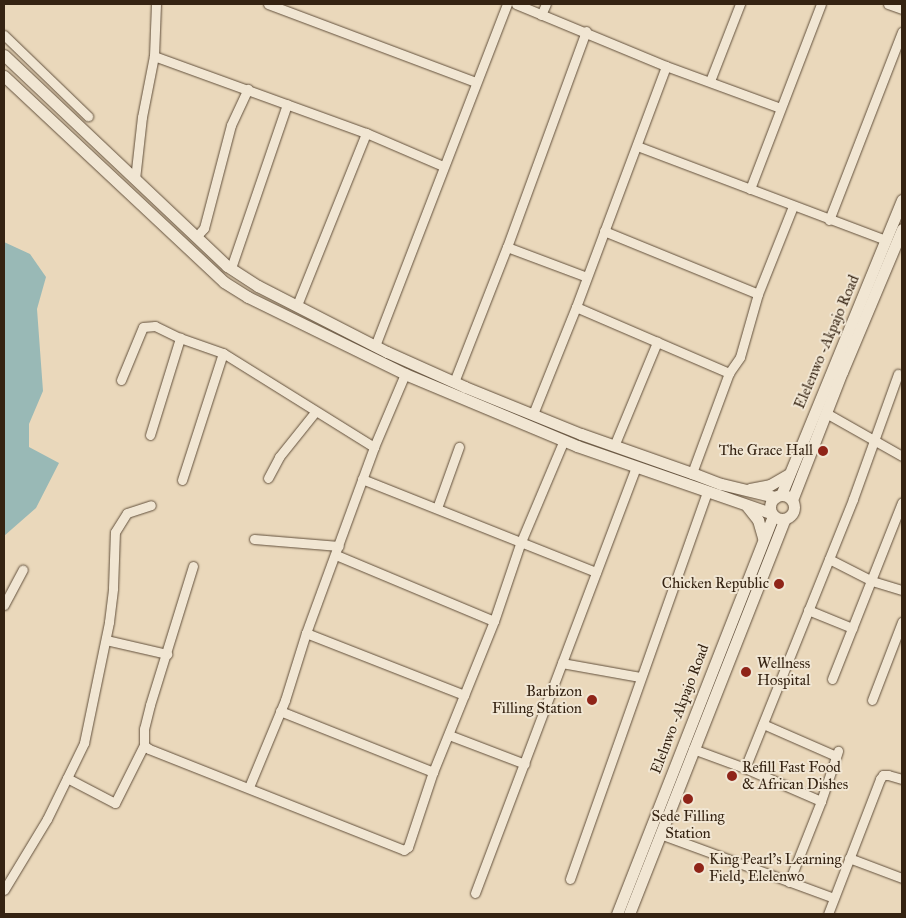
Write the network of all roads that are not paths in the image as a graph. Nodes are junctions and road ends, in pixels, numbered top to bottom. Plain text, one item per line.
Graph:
1 (156, 4) edge
2 (268, 4) edge
3 (507, 4) edge
4 (516, 4) edge
5 (546, 4) edge
6 (740, 4) edge
7 (821, 4) edge
8 (888, 4) edge
9 (902, 9) edge
10 (541, 15) junction
11 (586, 31) junction
12 (902, 32) edge
13 (4, 34) edge
14 (4, 55) edge
15 (154, 56) junction
16 (666, 66) junction
17 (4, 76) edge
18 (710, 81) junction
19 (476, 82) junction
20 (248, 89) junction
21 (286, 104) junction
22 (780, 108) junction
23 (88, 116) dead end
24 (366, 132) junction
25 (637, 146) junction
26 (443, 166) junction
27 (135, 179) junction
28 (750, 189) junction
29 (902, 200) edge
30 (793, 206) junction
31 (830, 220) junction
32 (902, 229) edge
33 (604, 231) junction
34 (196, 237) junction
35 (886, 240) junction
36 (506, 247) junction
37 (230, 268) junction
38 (587, 277) junction
39 (758, 294) junction
40 (297, 305) junction
41 (576, 307) junction
42 (180, 338) junction
43 (658, 342) junction
44 (375, 346) junction
45 (223, 353) junction
46 (729, 373) junction
47 (406, 374) junction
48 (898, 374) dead end
49 (121, 380) dead end
50 (454, 382) junction
51 (315, 412) junction
52 (533, 414) junction
53 (826, 414) junction
54 (150, 435) dead end
55 (564, 440) junction
56 (874, 440) junction
57 (614, 446) junction
58 (374, 447) junction
59 (459, 447) dead end
60 (902, 456) edge
61 (636, 467) junction
62 (692, 473) junction
63 (789, 474) junction
64 (268, 478) dead end
65 (362, 479) junction
66 (182, 480) dead end
67 (746, 490) junction
68 (707, 492) junction
69 (778, 496) junction
70 (792, 500) junction
71 (902, 502) edge
72 (151, 505) dead end
73 (747, 506) junction
74 (437, 508) junction
75 (776, 516) junction
76 (763, 538) junction
77 (254, 539) dead end
78 (520, 544) junction
79 (338, 551) junction
80 (830, 559) junction
81 (193, 566) dead end
82 (23, 570) dead end
83 (596, 572) junction
84 (872, 581) junction
85 (902, 590) edge
86 (4, 605) edge
87 (808, 610) junction
88 (494, 621) junction
89 (902, 622) edge
90 (852, 628) junction
91 (306, 633) junction
92 (106, 640) junction
93 (167, 654) junction
94 (562, 662) junction
95 (640, 677) junction
96 (832, 679) dead end
97 (464, 695) junction
98 (872, 700) dead end
99 (280, 711) junction
100 (763, 724) junction
101 (449, 735) junction
102 (144, 745) junction
103 (693, 750) junction
104 (525, 764) junction
105 (745, 768) junction
106 (433, 772) junction
107 (67, 778) junction
108 (902, 779) edge
109 (249, 787) junction
110 (821, 801) junction
111 (660, 834) junction
112 (850, 858) junction
113 (902, 878) edge
114 (570, 879) dead end
115 (789, 882) junction
116 (4, 890) edge
117 (474, 893) dead end
118 (834, 898) junction
119 (617, 914) edge
120 (629, 914) edge
121 (828, 914) edge

1 - 15 street
2 - 19 street
3 - 19 street
4 - 10 street
5 - 10 street
6 - 18 street
7 - 22 street
8 - 9 street
10 - 11 street
11 - 16 street
11 - 36 street
12 - 31 street
13 - 23 street
14 - 27 main road
15 - 20 street
15 - 27 street
16 - 18 street
16 - 25 street
17 - 47 main road
18 - 22 street
19 - 26 street
20 - 21 street
20 - 34 street
21 - 24 street
21 - 37 street
22 - 28 street
24 - 26 street
24 - 40 street
25 - 28 street
25 - 33 street
26 - 44 street
27 - 34 main road
28 - 30 street
29 - 35 main road, Elelenwo -Akpajo Road
30 - 31 street
30 - 39 street
31 - 35 street
32 - 53 main road, Elelenwo -Akpajo Road
33 - 38 street
33 - 39 street
34 - 37 main road
35 - 63 main road, Elelenwo -Akpajo Road
36 - 38 street
36 - 50 street
37 - 40 main road
38 - 41 street
39 - 46 street
40 - 44 main road
41 - 43 street
41 - 52 street
42 - 45 street
42 - 49 street
42 - 54 street
43 - 46 street
43 - 57 street
44 - 50 main road
45 - 51 street
45 - 66 street
46 - 62 street
47 - 55 main road
47 - 58 street
48 - 56 street
50 - 52 main road
51 - 58 street
51 - 64 street
52 - 57 main road
53 - 56 street
53 - 70 main road, Elelenwo -Akpajo Road
55 - 61 main road
55 - 78 street
56 - 60 street
56 - 80 street
57 - 62 main road
58 - 65 street
59 - 74 street
61 - 68 main road
61 - 83 street
62 - 67 main road
63 - 67 main road
63 - 69 main road, Elelenwo -Akpajo Road
65 - 74 street
65 - 79 street
67 - 69 main road
68 - 73 main road
68 - 95 street
69 - 70 main road
69 - 75 main road, Elelenwo -Akpajo Road
70 - 75 main road, Elelenwo -Akpajo Road
71 - 84 street
72 - 92 street
73 - 75 main road
73 - 76 main road
74 - 78 street
75 - 76 main road, Elelnwo -Akpajo Road
75 - 103 main road
76 - 119 main road, Elelnwo -Akpajo Road
77 - 79 street
78 - 83 street
78 - 88 street
79 - 88 street
79 - 91 street
80 - 84 street
80 - 87 street
81 - 93 street
82 - 86 street
83 - 94 street
84 - 85 street
84 - 90 street
87 - 90 street
87 - 100 street
88 - 97 street
89 - 98 street
90 - 96 street
91 - 97 street
91 - 99 street
92 - 93 street
92 - 107 street
93 - 102 street
94 - 95 street
94 - 104 street
95 - 114 street
97 - 101 street
99 - 106 street
99 - 109 street
100 - 105 street
100 - 110 street
101 - 104 street
101 - 106 street
102 - 107 street
102 - 109 street
103 - 105 street
103 - 111 main road
104 - 117 street
105 - 110 street
106 - 109 street
107 - 116 street
108 - 112 street
110 - 115 street
111 - 115 street
111 - 120 main road
112 - 113 street
112 - 118 street
115 - 118 street
118 - 121 street

